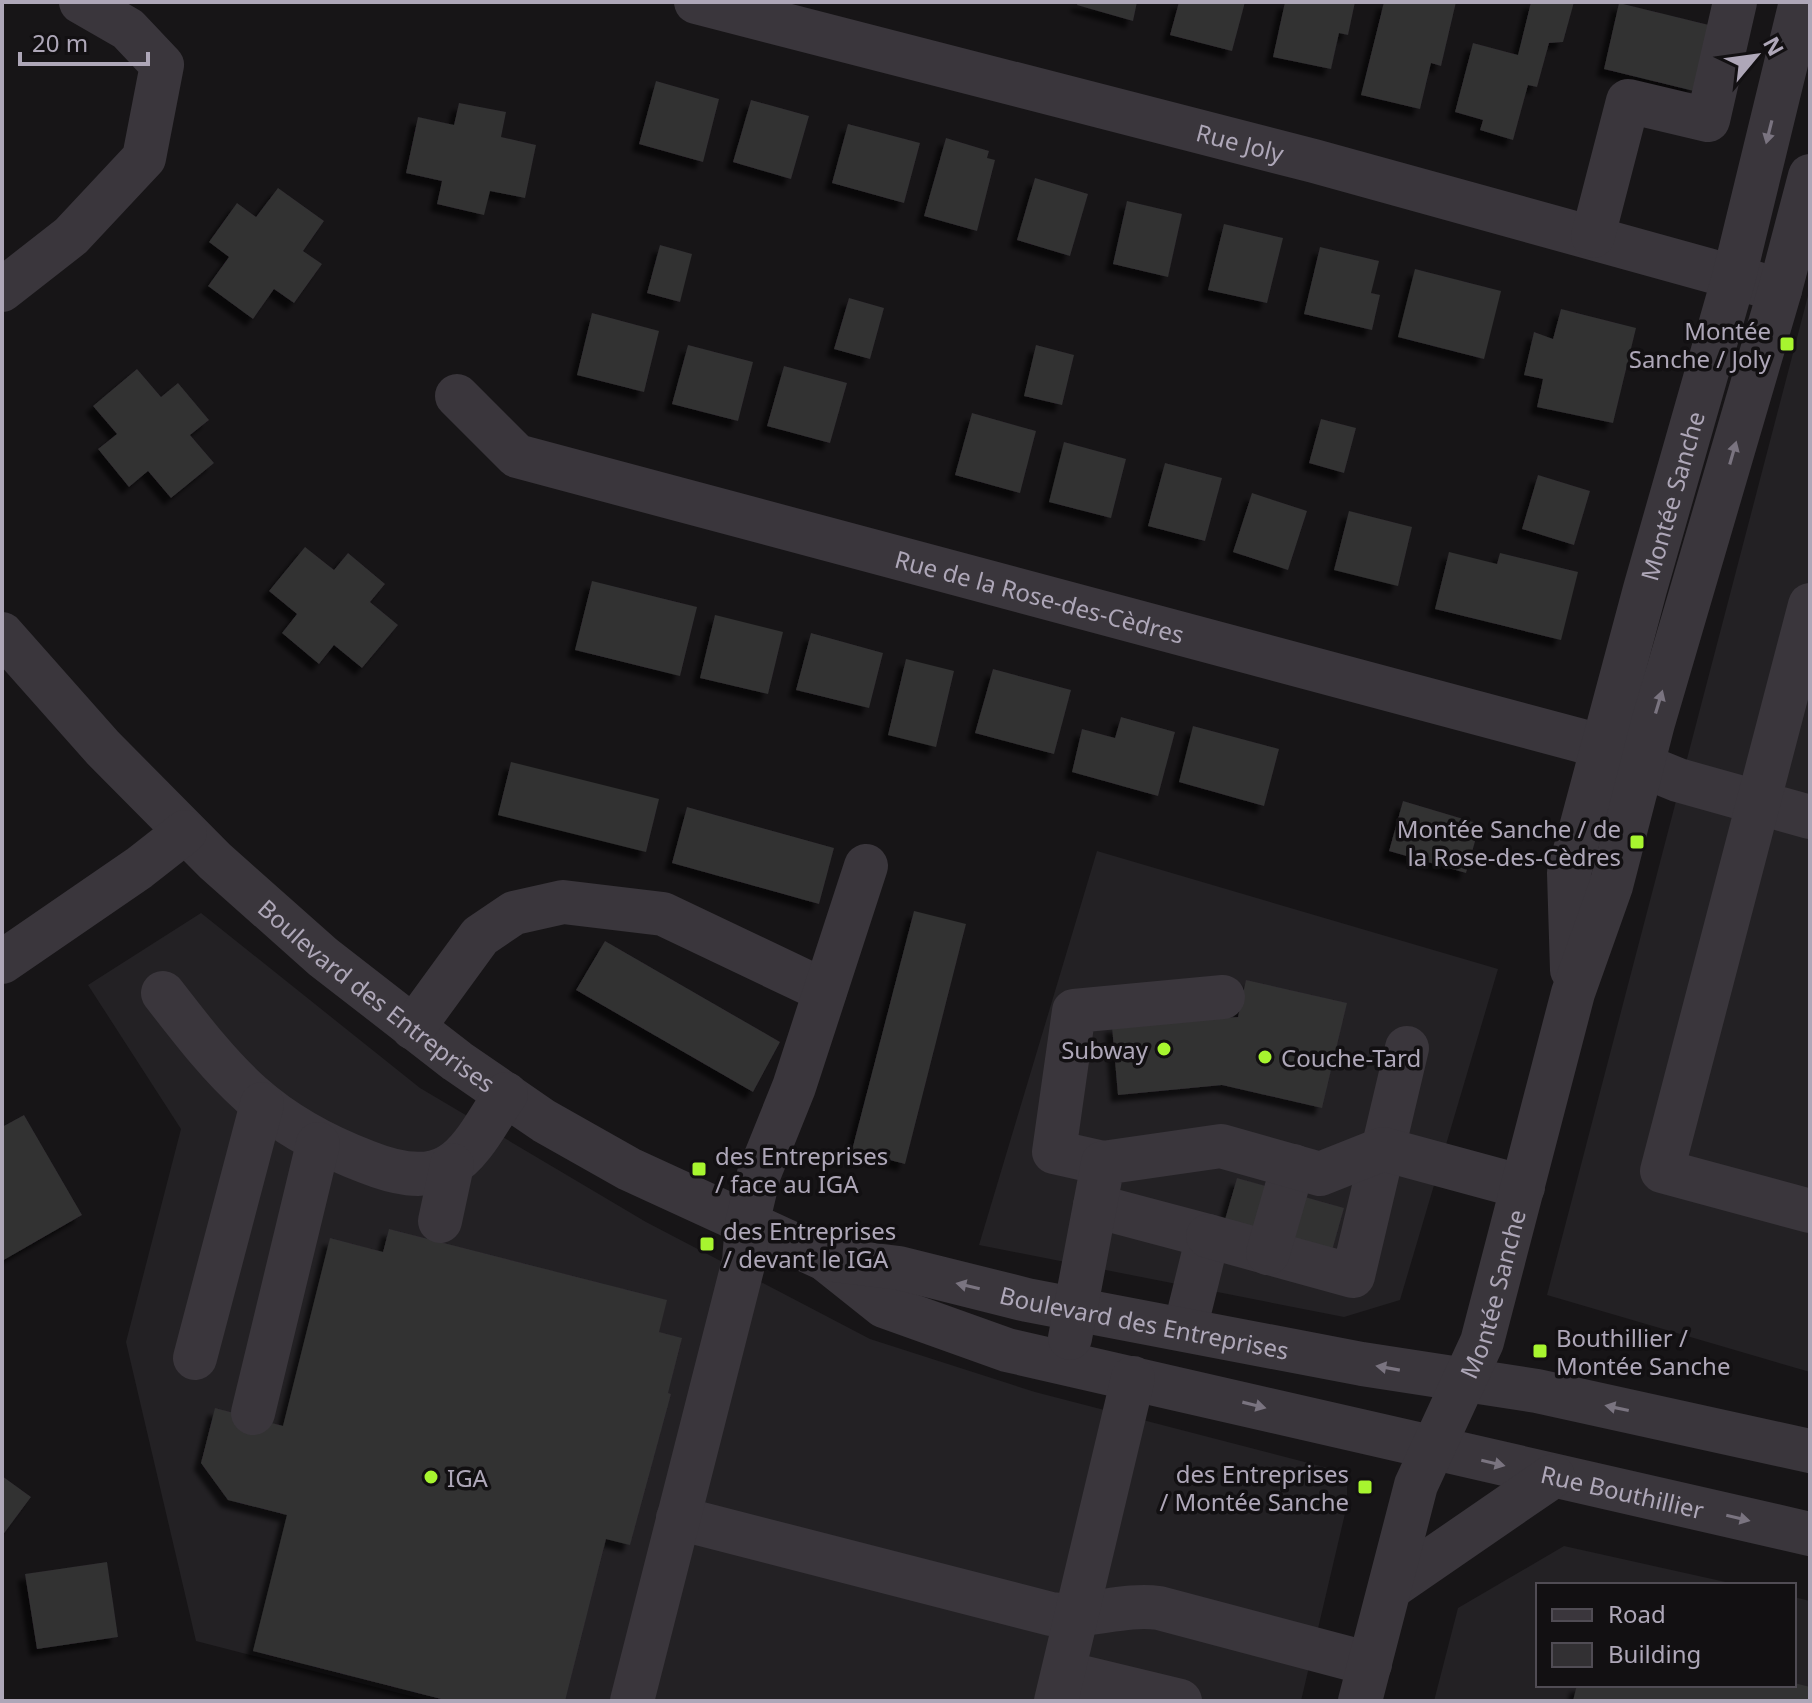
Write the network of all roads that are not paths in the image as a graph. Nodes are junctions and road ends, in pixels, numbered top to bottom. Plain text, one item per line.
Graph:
1 (81, 2) edge
2 (696, 2) edge
3 (1735, 2) edge
4 (1799, 2) edge
5 (1810, 176) edge
6 (1593, 236) junction
7 (1734, 277) junction
8 (2, 290) edge
9 (1780, 290) junction
10 (457, 396) dead end
11 (1810, 605) edge
12 (2, 634) edge
13 (1603, 750) junction
14 (1643, 766) junction
15 (1760, 803) junction
16 (1810, 817) edge
17 (185, 832) junction
18 (866, 866) dead end
19 (2, 962) edge
20 (825, 991) junction
21 (163, 993) dead end
22 (1573, 993) junction
23 (1223, 997) dead end
24 (413, 1028) junction
25 (1407, 1048) dead end
26 (506, 1094) junction
27 (262, 1104) junction
28 (318, 1144) junction
29 (1383, 1149) junction
30 (1103, 1163) junction
31 (452, 1165) junction
32 (1293, 1166) junction
33 (1523, 1187) junction
34 (1095, 1206) junction
35 (1810, 1211) edge
36 (440, 1221) dead end
37 (747, 1224) junction
38 (1208, 1236) junction
39 (1268, 1253) junction
40 (825, 1259) junction
41 (1075, 1309) junction
42 (1185, 1329) junction
43 (195, 1358) dead end
44 (1066, 1364) junction
45 (1133, 1378) junction
46 (1465, 1381) junction
47 (253, 1413) dead end
48 (1433, 1449) junction
49 (1810, 1451) edge
50 (1553, 1476) junction
51 (678, 1518) junction
52 (1810, 1534) edge
53 (1390, 1588) junction
54 (1078, 1614) junction
55 (1365, 1682) edge
56 (1060, 1687) edge
57 (632, 1701) edge
58 (1180, 1701) edge

1 - 8 street
2 - 6 street, Rue Joly
3 - 6 street
4 -> 7 street, Montée Sanche
5 - 9 street, Montée Sanche
6 - 7 street, Rue Joly
7 - 9 street, Rue Joly
7 - 13 street, Montée Sanche
14 -> 9 street, Montée Sanche
10 - 13 street, Rue de la Rose-des-Cèdres
11 - 15 street
12 - 17 street, Boulevard des Entreprises
13 - 14 street, Rue de la Rose-des-Cèdres
13 - 22 street, Montée Sanche
14 - 15 street, Rue de la Rose-des-Cèdres
14 - 22 street, Montée Sanche
15 - 16 street, Rue de la Rose-des-Cèdres
15 - 35 street
17 - 19 street
17 - 24 street, Boulevard des Entreprises
18 - 20 street
20 - 24 street
20 - 37 street
21 - 27 street
22 - 33 street, Montée Sanche
23 - 30 street
24 - 26 street, Boulevard des Entreprises
25 - 29 street
26 - 31 street
26 - 37 street, Boulevard des Entreprises
27 - 28 street
27 - 43 street
28 - 31 street
28 - 47 street
29 - 32 street
29 - 33 street
29 - 39 street
30 - 32 street
30 - 34 street
31 - 36 street
32 - 39 street
33 - 46 street, Montée Sanche
34 - 38 street
34 - 41 street
37 - 40 street, Boulevard des Entreprises
37 - 51 street
38 - 39 street
38 - 42 street
41 -> 40 street, Boulevard des Entreprises
40 - 44 street, Boulevard des Entreprises
41 - 42 street, Boulevard des Entreprises
41 - 44 street
46 -> 42 street, Boulevard des Entreprises
44 - 45 street, Boulevard des Entreprises
45 -> 48 street, Boulevard des Entreprises
45 - 54 street
46 - 48 street, Montée Sanche
49 -> 46 street
48 -> 50 street, Rue Bouthillier
48 - 53 street, Montée Sanche
50 -> 52 street, Rue Bouthillier
50 - 53 street
51 - 54 street
51 - 57 street
53 - 55 street, Montée Sanche
54 - 55 street
54 - 56 street
56 - 58 street

